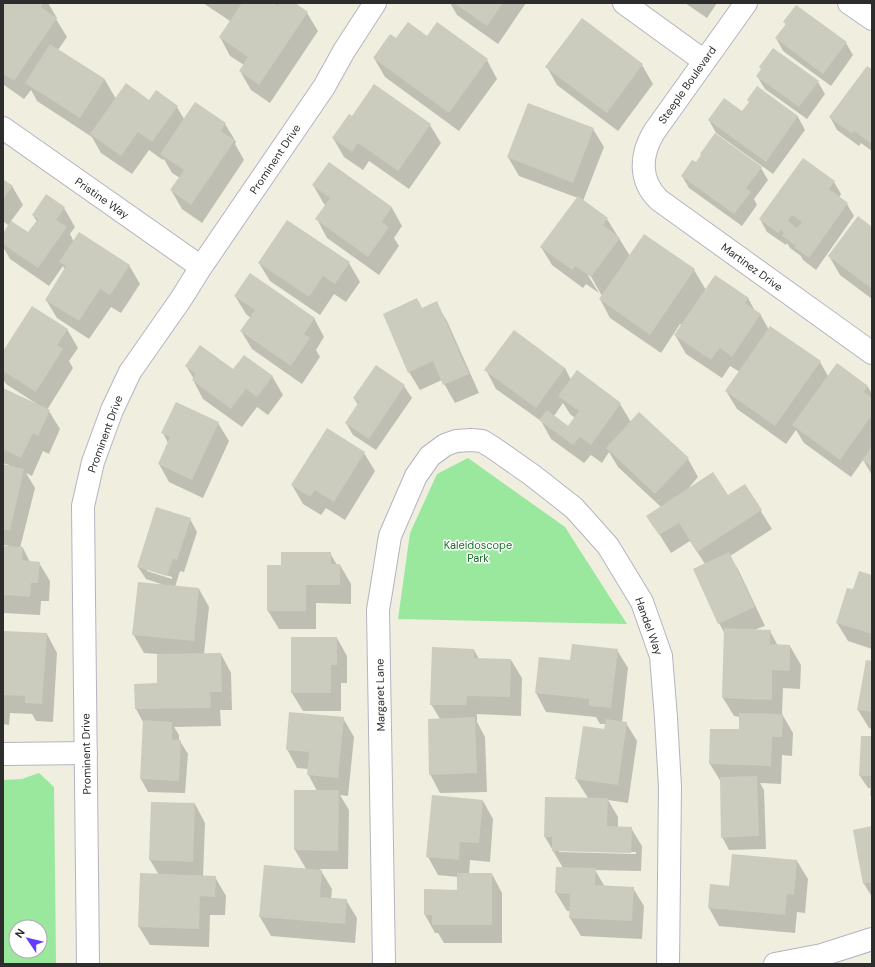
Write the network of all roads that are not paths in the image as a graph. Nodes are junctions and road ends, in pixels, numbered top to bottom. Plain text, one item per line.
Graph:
1 (375, 3) edge
2 (624, 3) edge
3 (746, 3) edge
4 (849, 3) edge
5 (872, 19) edge
6 (704, 61) junction
7 (3, 128) edge
8 (644, 173) joint
9 (201, 267) junction
10 (872, 353) edge
11 (445, 445) joint
12 (86, 753) junction
13 (3, 754) edge
14 (872, 939) edge
15 (88, 964) edge
16 (384, 964) edge
17 (668, 964) edge
18 (775, 964) edge

1 - 9 street, Prominent Drive
2 - 6 street
3 - 6 street, Steeple Boulevard
4 - 5 street
6 - 8 street, Steeple Boulevard
7 - 9 street, Pristine Way
8 - 10 street, Martinez Drive
9 - 12 street, Prominent Drive
11 - 16 street, Margaret Lane
11 - 17 street, Handel Way
12 - 13 street
12 - 15 street, Prominent Drive
14 - 18 street

